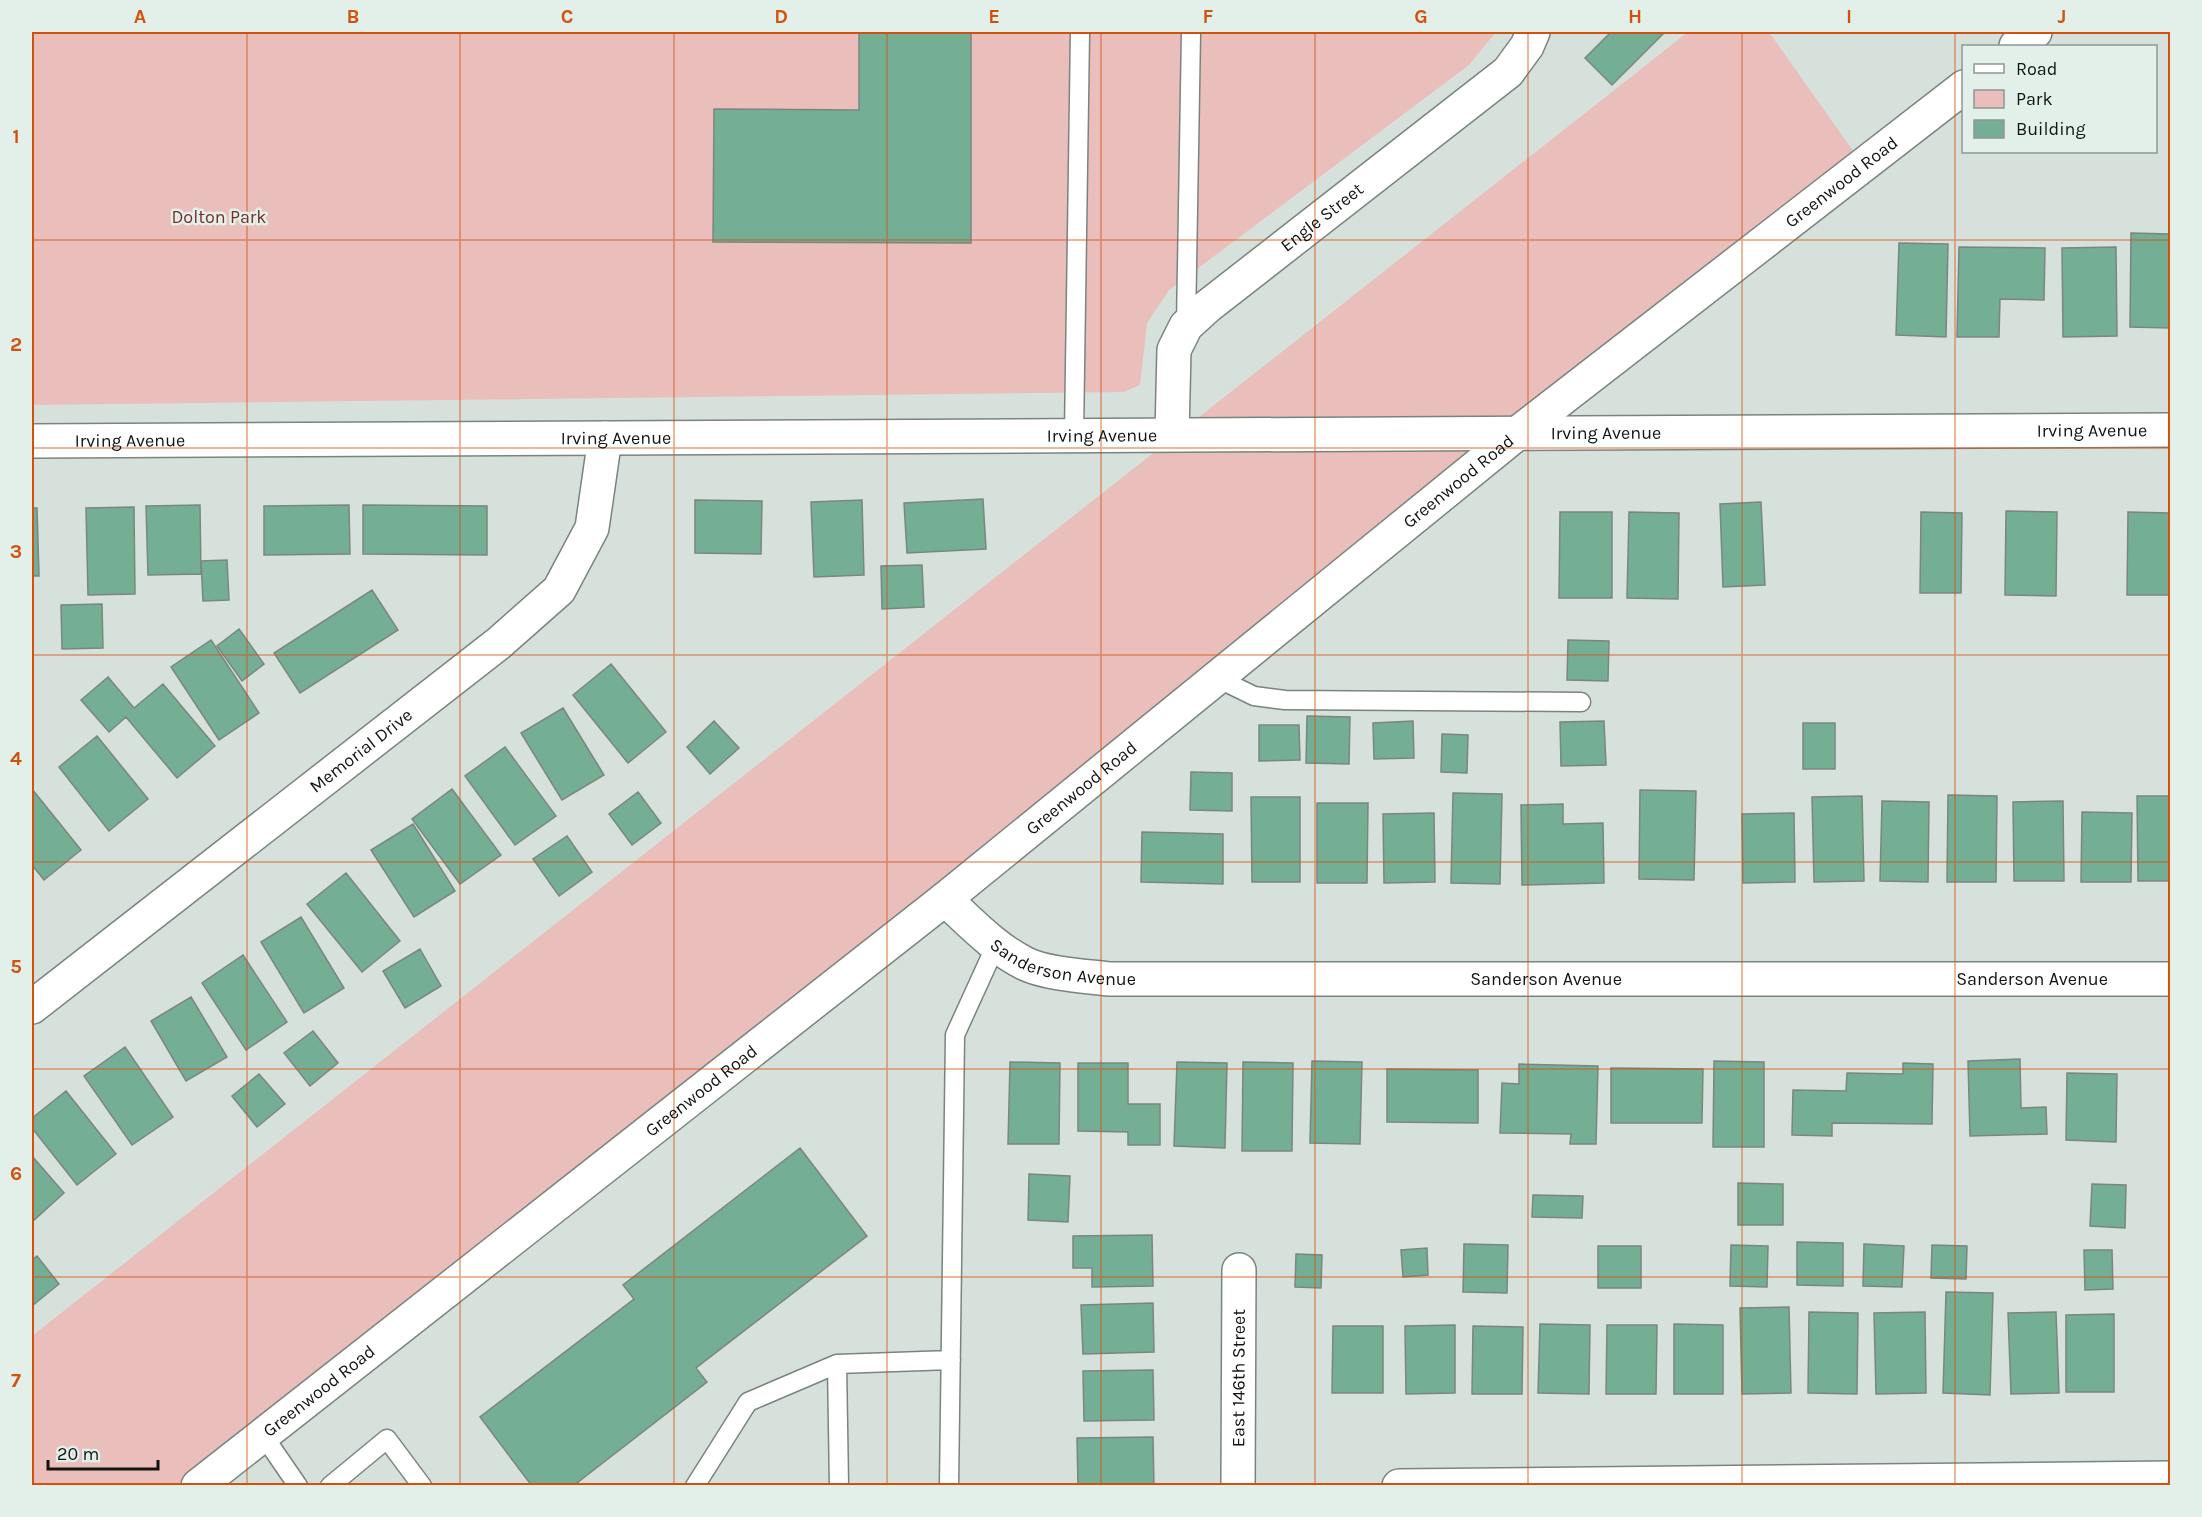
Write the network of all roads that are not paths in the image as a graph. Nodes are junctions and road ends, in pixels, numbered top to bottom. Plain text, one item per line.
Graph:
1 (1080, 32) edge
2 (1191, 32) edge
3 (1533, 32) edge
4 (2035, 32) edge
5 (2017, 45) edge
6 (1962, 89) edge
7 (1186, 326) junction
8 (2170, 430) edge
9 (1519, 432) junction
10 (1172, 434) junction
11 (1074, 435) junction
12 (605, 438) junction
13 (32, 441) edge
14 (1216, 678) junction
15 (1581, 702) dead end
16 (945, 899) junction
17 (996, 945) junction
18 (2170, 979) edge
19 (32, 1007) edge
20 (1239, 1270) dead end
21 (951, 1360) junction
22 (837, 1364) junction
23 (262, 1435) junction
24 (2170, 1478) edge
25 (198, 1485) edge
26 (298, 1485) edge
27 (330, 1485) edge
28 (422, 1485) edge
29 (695, 1485) edge
30 (839, 1485) edge
31 (949, 1485) edge
32 (1238, 1485) edge
33 (1399, 1485) edge

1 - 11 lane
2 - 7 lane
3 - 7 street, Engle Street
4 - 5 street
6 - 9 street, Greenwood Road
7 - 10 street, Engle Street
8 - 9 street, Irving Avenue
9 - 10 street, Irving Avenue
9 - 14 street, Greenwood Road
10 - 11 street, Irving Avenue
11 - 12 street, Irving Avenue
12 - 13 street, Irving Avenue
12 - 19 street, Memorial Drive
14 - 15 lane
14 - 16 street, Greenwood Road
16 - 17 street, Sanderson Avenue
16 - 23 street, Greenwood Road
17 - 18 street, Sanderson Avenue
17 - 21 lane
20 - 32 street, East 146th Street
21 - 22 lane
21 - 31 lane
22 - 29 lane
22 - 30 lane
23 - 25 street, Greenwood Road
23 - 26 lane
24 - 33 street
27 - 28 lane

